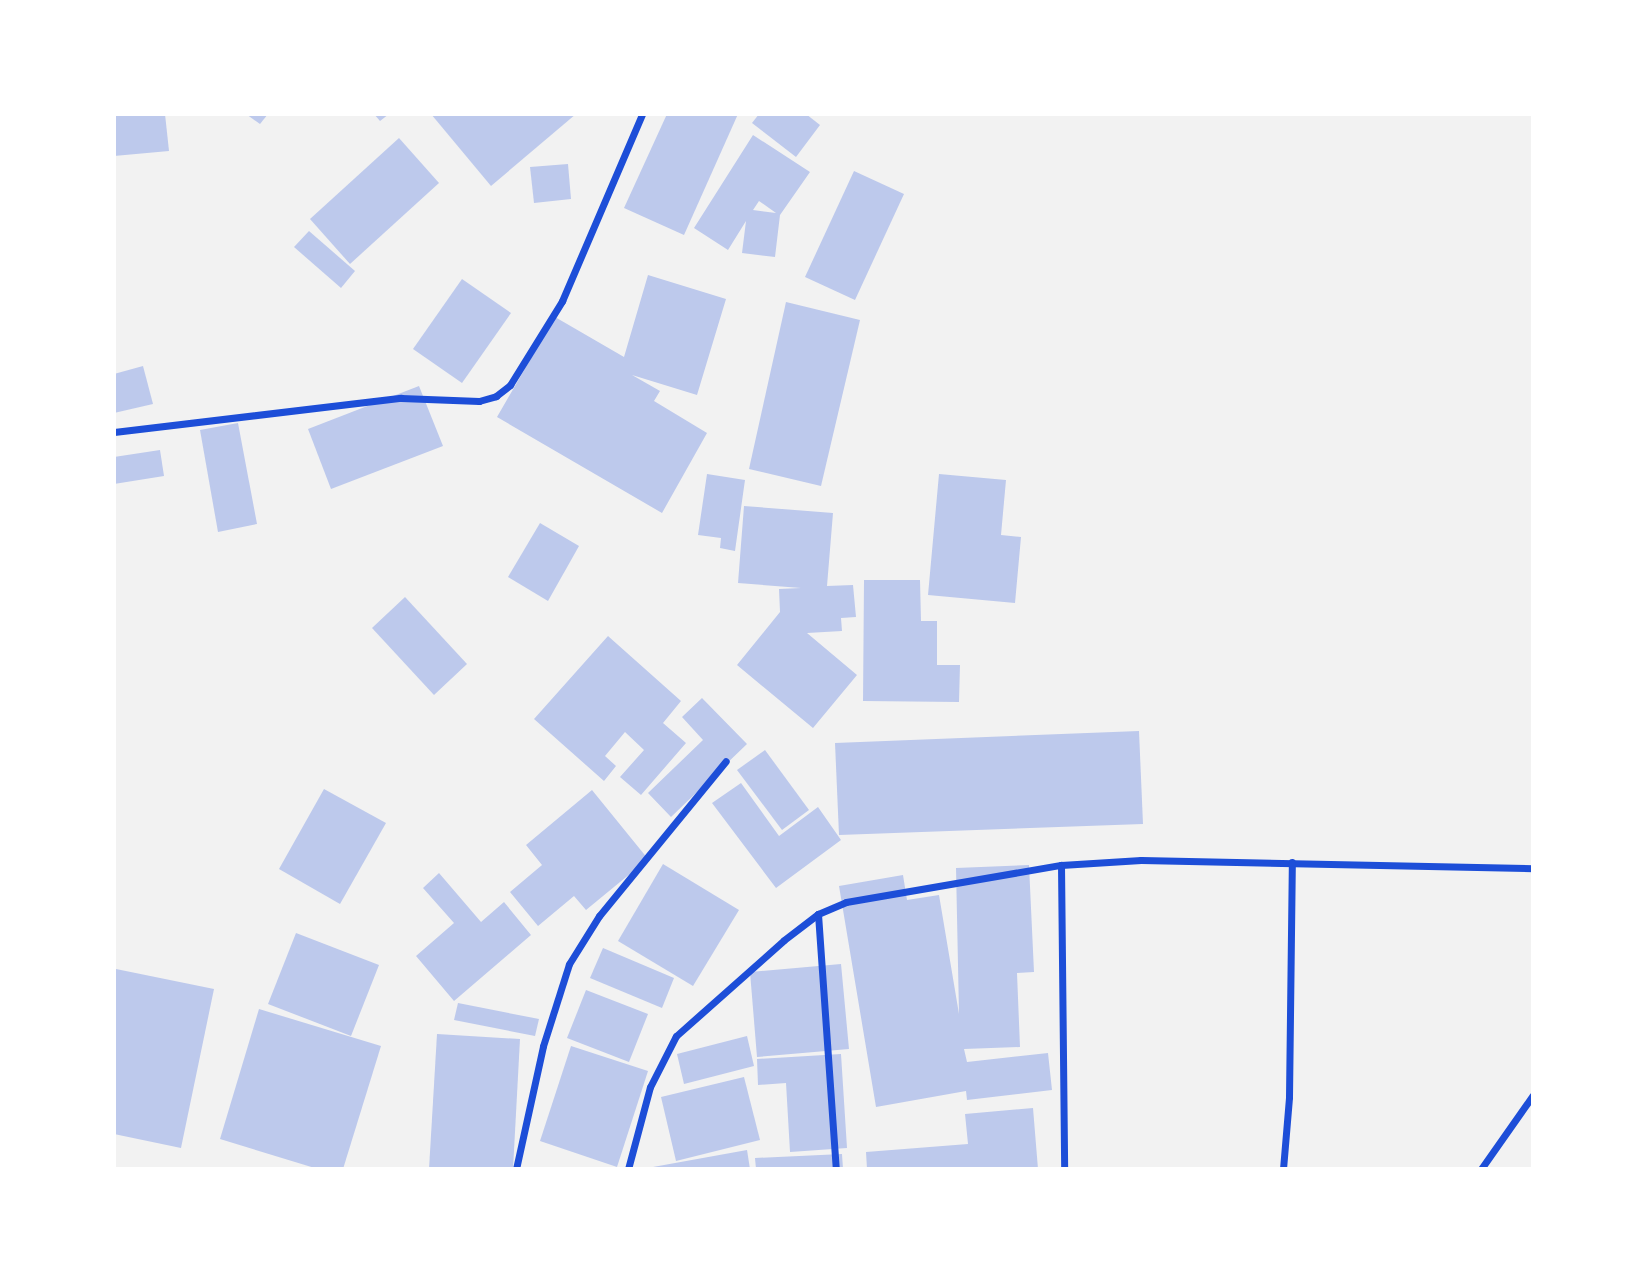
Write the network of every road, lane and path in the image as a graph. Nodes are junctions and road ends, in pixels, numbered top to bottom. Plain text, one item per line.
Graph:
1 (642, 114) edge
2 (114, 432) edge
3 (726, 761) dead end
4 (1292, 862) junction
5 (1061, 865) junction
6 (1533, 869) edge
7 (818, 914) junction
8 (1533, 1095) edge
9 (516, 1169) edge
10 (628, 1169) edge
11 (836, 1169) edge
12 (1064, 1169) edge
13 (1283, 1169) edge
14 (1480, 1169) edge

1 - 2 street
3 - 9 street
4 - 5 street
4 - 6 street
4 - 13 street
5 - 7 street
5 - 12 street
7 - 10 street
7 - 11 street
8 - 14 street

